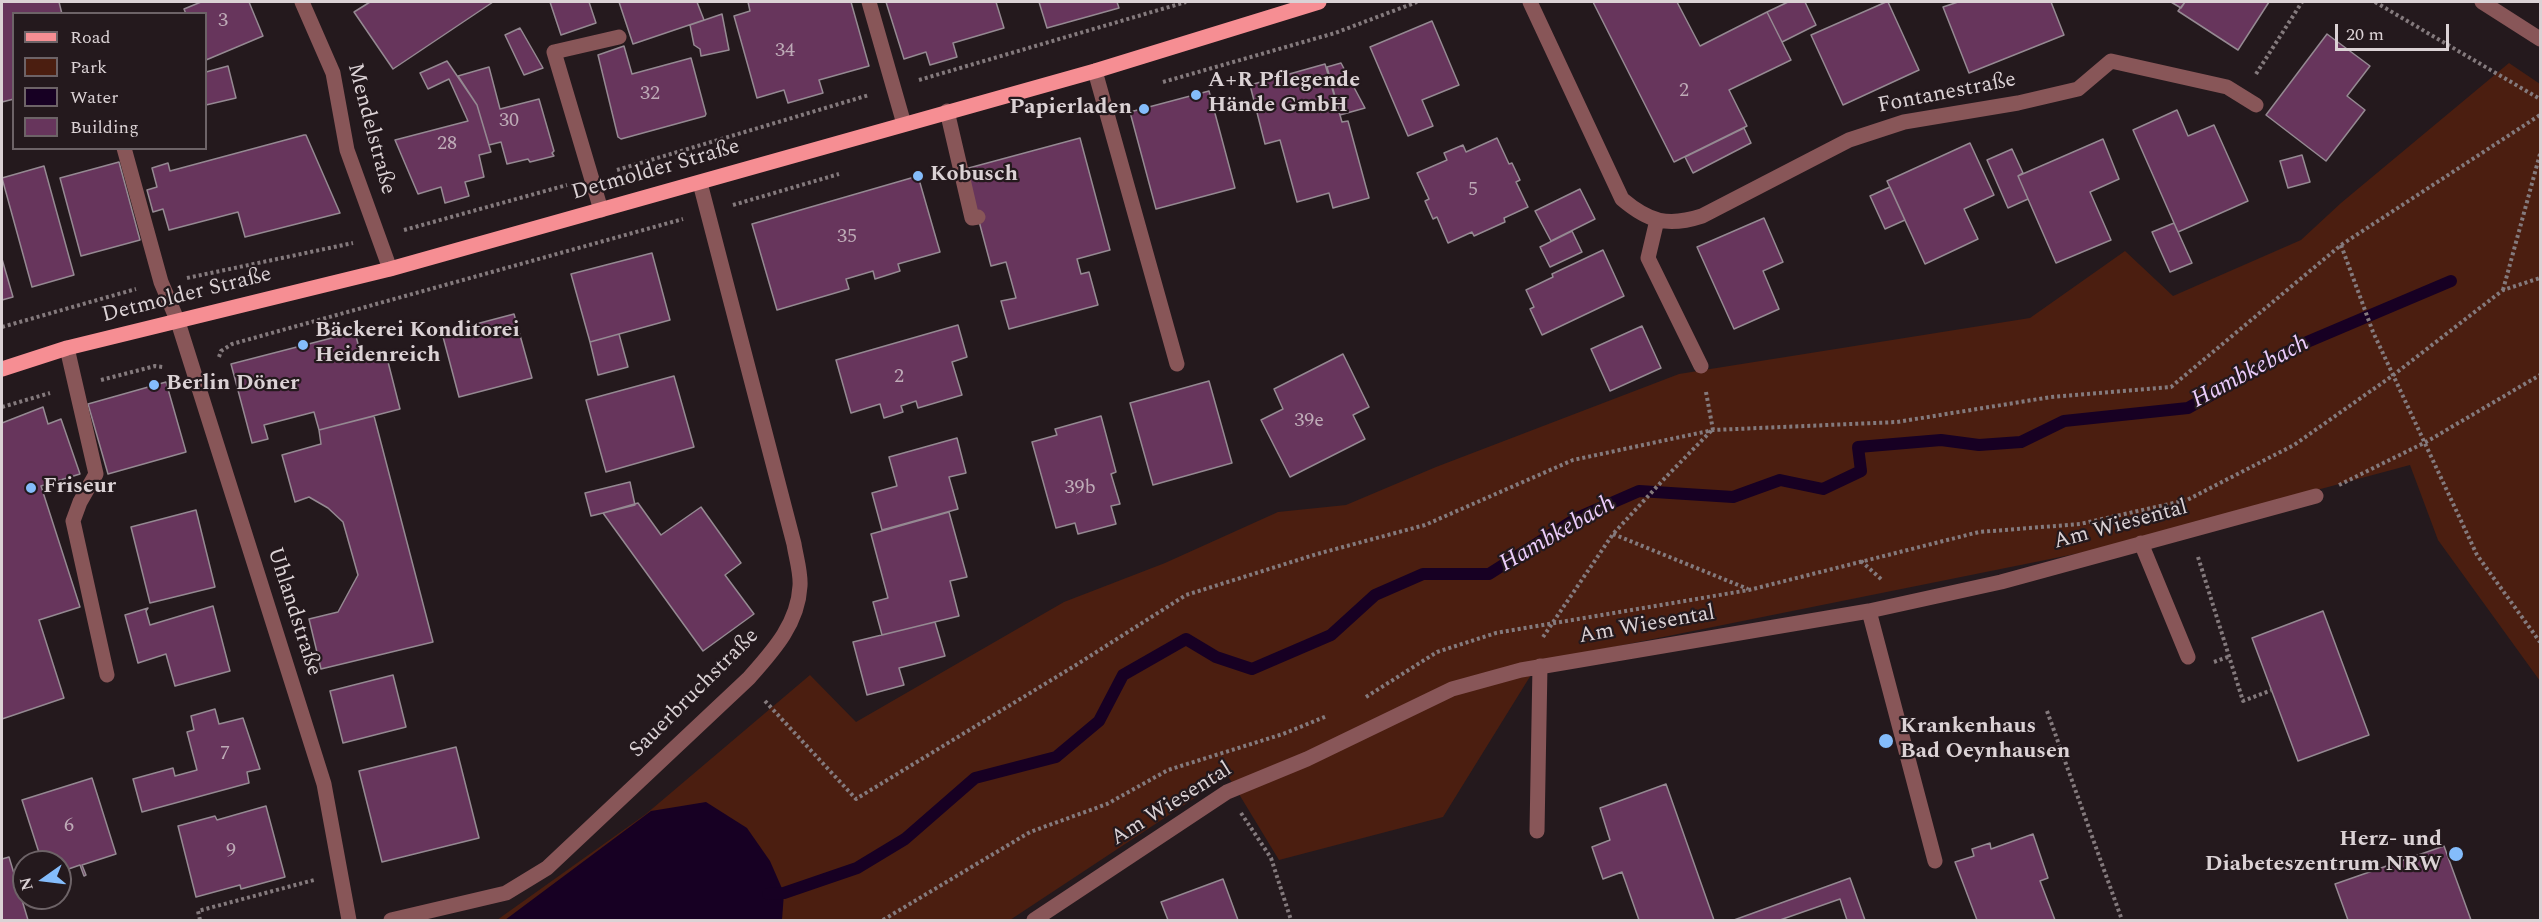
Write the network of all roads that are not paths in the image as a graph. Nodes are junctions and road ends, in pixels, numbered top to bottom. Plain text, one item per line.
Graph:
1 (302, 2) edge
2 (869, 2) edge
3 (1319, 2) edge
4 (1530, 2) edge
5 (2482, 2) edge
6 (620, 37) dead end
7 (2541, 39) edge
8 (1095, 71) junction
9 (2256, 105) dead end
10 (947, 111) junction
11 (904, 124) junction
12 (125, 150) edge
13 (700, 183) junction
14 (601, 210) junction
15 (978, 217) dead end
16 (1657, 220) junction
17 (390, 269) junction
18 (178, 321) junction
19 (67, 348) junction
20 (1177, 364) dead end
21 (1701, 366) road end
22 (2, 369) edge
23 (2316, 496) road end
24 (2141, 543) junction
25 (1869, 611) junction
26 (2188, 657) dead end
27 (1540, 666) junction
28 (107, 675) dead end
29 (1537, 831) dead end
30 (1935, 861) dead end
31 (349, 921) edge
32 (391, 921) edge
33 (1034, 921) edge

1 - 17 street, Mendelstraße
2 - 11 street
3 - 8 main road, Detmolder Straße
4 - 16 street, Fontanestraße
5 - 7 street
6 - 14 street
8 - 10 main road, Detmolder Straße
8 - 20 street
9 - 16 street, Fontanestraße
10 - 11 main road, Detmolder Straße
10 - 15 street
11 - 13 main road, Detmolder Straße
12 - 18 street, Uhlandstraße
13 - 14 main road, Detmolder Straße
13 - 32 street, Sauerbruchstraße
14 - 17 main road, Detmolder Straße
16 - 21 street
17 - 18 main road, Detmolder Straße
18 - 19 main road, Detmolder Straße
18 - 31 street, Uhlandstraße
19 - 22 main road, Detmolder Straße
19 - 28 street
23 - 24 street, Am Wiesental
24 - 25 street, Am Wiesental
24 - 26 street
25 - 27 street, Am Wiesental
25 - 30 street
27 - 29 street
27 - 33 street, Am Wiesental

